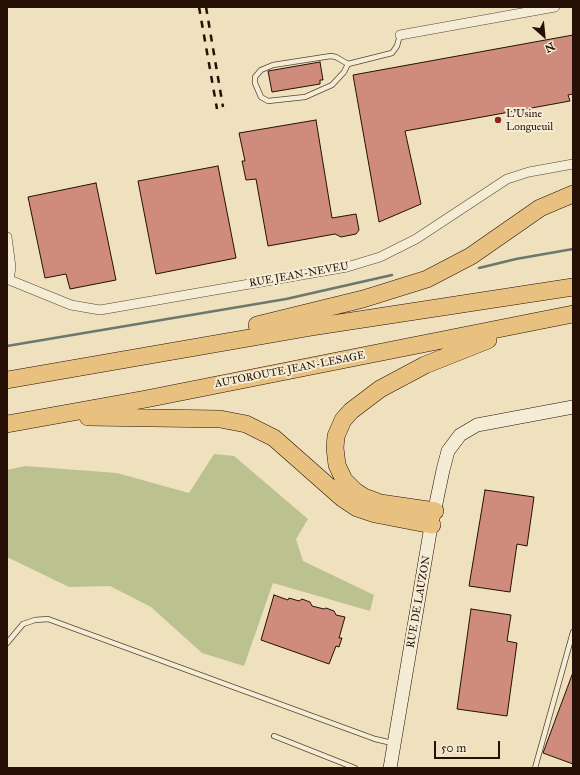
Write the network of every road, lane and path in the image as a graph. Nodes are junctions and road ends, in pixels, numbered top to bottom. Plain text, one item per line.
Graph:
1 (555, 7) edge
2 (400, 35) joint
3 (348, 64) junction
4 (573, 164) edge
5 (573, 194) edge
6 (7, 238) edge
7 (8, 280) edge
8 (573, 287) edge
9 (573, 314) edge
10 (536, 321) junction
11 (177, 350) junction
12 (7, 380) edge
13 (573, 406) edge
14 (56, 415) junction
15 (7, 424) edge
16 (434, 518) junction
17 (573, 632) edge
18 (7, 643) edge
19 (274, 736) dead end
20 (395, 743) junction
21 (355, 768) edge
22 (390, 768) edge
23 (534, 768) edge

1 - 2 street
2 - 3 lane
3 - 3 lane
4 - 7 street, RUE JEAN-NEVEU
5 - 11 highway
6 - 7 street
8 - 11 highway
9 - 10 highway, AUTOROUTE JEAN-LESAGE
10 - 14 highway, AUTOROUTE JEAN-LESAGE
10 - 16 highway
11 - 12 highway
13 - 16 street, RUE DE LAUZON
14 - 15 highway, AUTOROUTE JEAN-LESAGE
14 - 16 highway
16 - 20 street, RUE DE LAUZON
17 - 23 lane
18 - 20 lane
19 - 21 lane
20 - 22 street, RUE DE LAUZON

